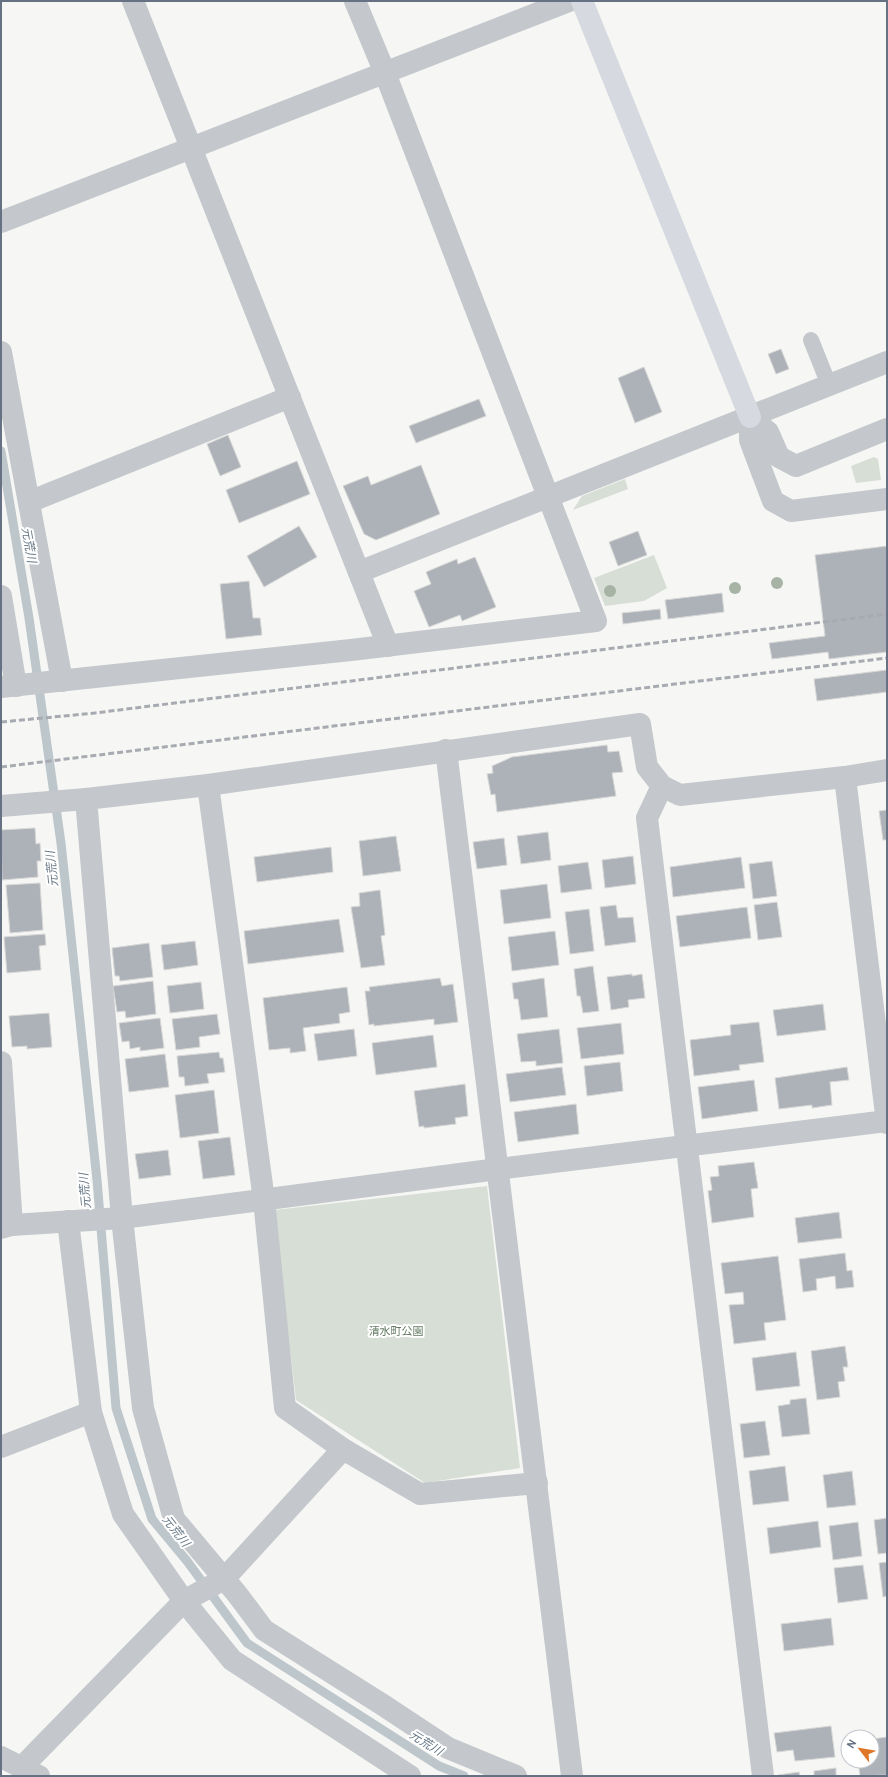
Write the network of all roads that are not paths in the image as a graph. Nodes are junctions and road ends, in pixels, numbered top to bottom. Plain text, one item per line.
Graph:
1 (133, 1) edge
2 (356, 1) edge
3 (569, 1) edge
4 (582, 1) edge
5 (386, 73) junction
6 (192, 149) junction
7 (1, 222) edge
8 (811, 340) dead end
9 (1, 352) edge
10 (887, 362) edge
11 (829, 385) junction
12 (290, 397) junction
13 (750, 417) junction
14 (887, 429) edge
15 (548, 496) junction
16 (887, 499) edge
17 (29, 502) junction
18 (359, 572) junction
19 (1, 596) edge
20 (388, 646) junction
21 (62, 681) junction
22 (8, 686) edge
23 (446, 750) junction
24 (887, 770) edge
25 (845, 777) junction
26 (208, 785) junction
27 (662, 786) junction
28 (86, 798) junction
29 (1, 806) edge
30 (1, 1062) edge
31 (2, 1089) edge
32 (887, 1122) edge
33 (686, 1146) junction
34 (498, 1169) junction
35 (264, 1200) junction
36 (122, 1218) junction
37 (68, 1221) junction
38 (7, 1226) edge
39 (90, 1412) junction
40 (1, 1447) edge
41 (343, 1449) junction
42 (538, 1483) junction
43 (224, 1579) junction
44 (184, 1601) junction
45 (1, 1757) edge
46 (31, 1772) edge
47 (410, 1776) edge
48 (516, 1776) edge
49 (572, 1776) edge
50 (763, 1776) edge

1 - 6 street
2 - 5 street
3 - 5 street
4 - 13 main road
5 - 6 street
5 - 15 street
6 - 7 street
6 - 12 street
8 - 11 lane
9 - 17 street
10 - 11 street
11 - 13 street
12 - 17 street
12 - 18 street
13 - 14 street
13 - 15 street
13 - 16 street
15 - 18 street
15 - 20 street
17 - 21 street
18 - 20 street
19 - 22 street
20 - 21 street
21 - 22 street
23 - 26 street
23 - 27 street
23 - 34 street
24 - 25 street
25 - 27 street
25 - 32 street
26 - 28 street
26 - 35 street
27 - 33 street
28 - 29 street
28 - 36 street
30 - 31 street
31 - 38 street
32 - 33 street
33 - 34 street
33 - 50 street
34 - 35 street
34 - 42 street
35 - 36 street
35 - 41 street
36 - 37 street
36 - 43 street
37 - 38 street
37 - 39 street
39 - 40 street
39 - 44 street
41 - 42 street
41 - 43 street
42 - 49 street
43 - 44 street
43 - 48 street
44 - 46 street
44 - 47 street
45 - 46 street

